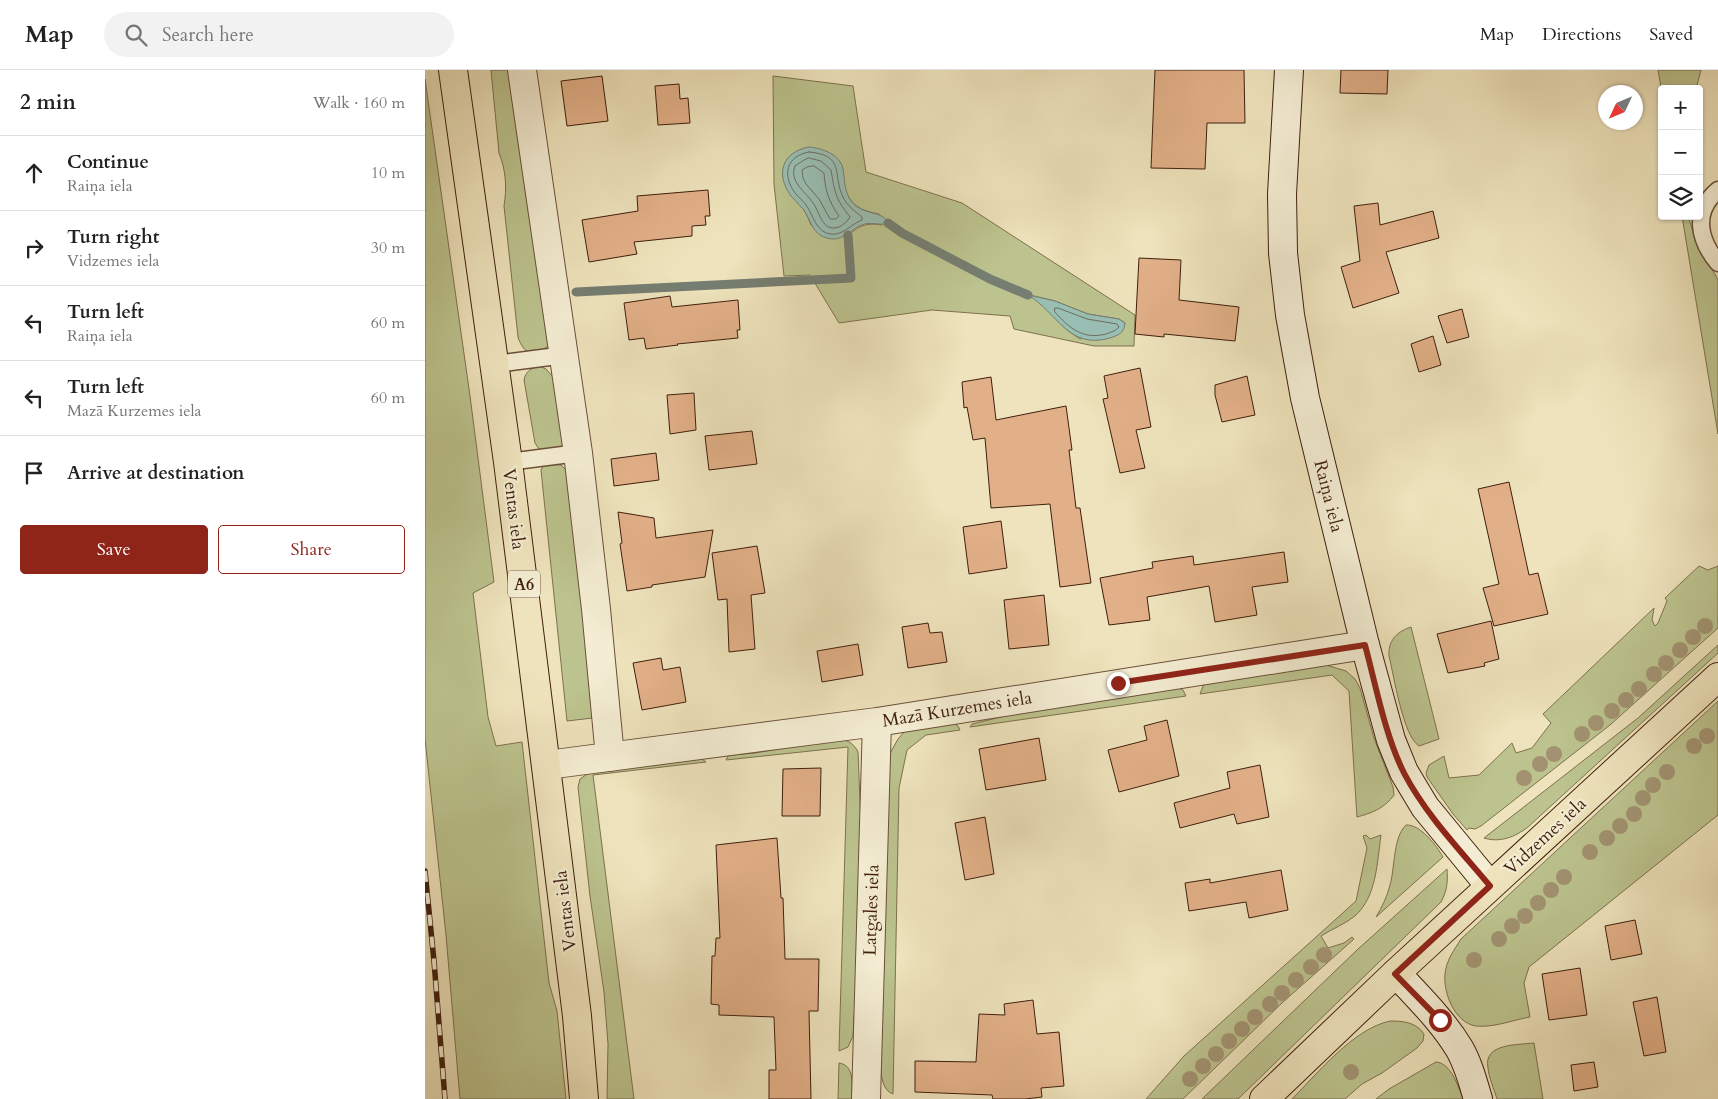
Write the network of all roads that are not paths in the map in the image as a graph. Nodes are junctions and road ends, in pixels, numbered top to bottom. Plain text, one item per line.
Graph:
1 (453, 70) edge
2 (522, 70) edge
3 (1289, 70) edge
4 (1718, 190) edge
5 (1718, 264) edge
6 (565, 355) junction
7 (495, 364) junction
8 (578, 454) junction
9 (508, 462) junction
10 (1365, 645) junction
11 (1718, 677) edge
12 (877, 722) junction
13 (610, 757) junction
14 (547, 766) junction
15 (1490, 886) junction
16 (1395, 974) junction
17 (584, 1099) edge
18 (866, 1099) edge
19 (1264, 1099) edge
20 (1479, 1099) edge

1 - 7 main road, Ventas iela / A6
2 - 6 street
3 - 10 street, Raiņa iela
4 - 5 lane
6 - 7 lane
6 - 8 street
7 - 9 main road, Ventas iela / A6
8 - 9 lane
8 - 13 street
9 - 14 main road, Ventas iela / A6
10 - 12 street, Mazā Kurzemes iela
10 - 15 street, Raiņa iela
11 - 15 main road, Vidzemes iela
12 - 13 street, Mazā Kurzemes iela
12 - 18 street, Latgales iela
13 - 14 street, Mazā Kurzemes iela
14 - 17 main road, Ventas iela / A6
15 - 16 main road, Vidzemes iela
16 - 19 main road, Vidzemes iela
16 - 20 street

